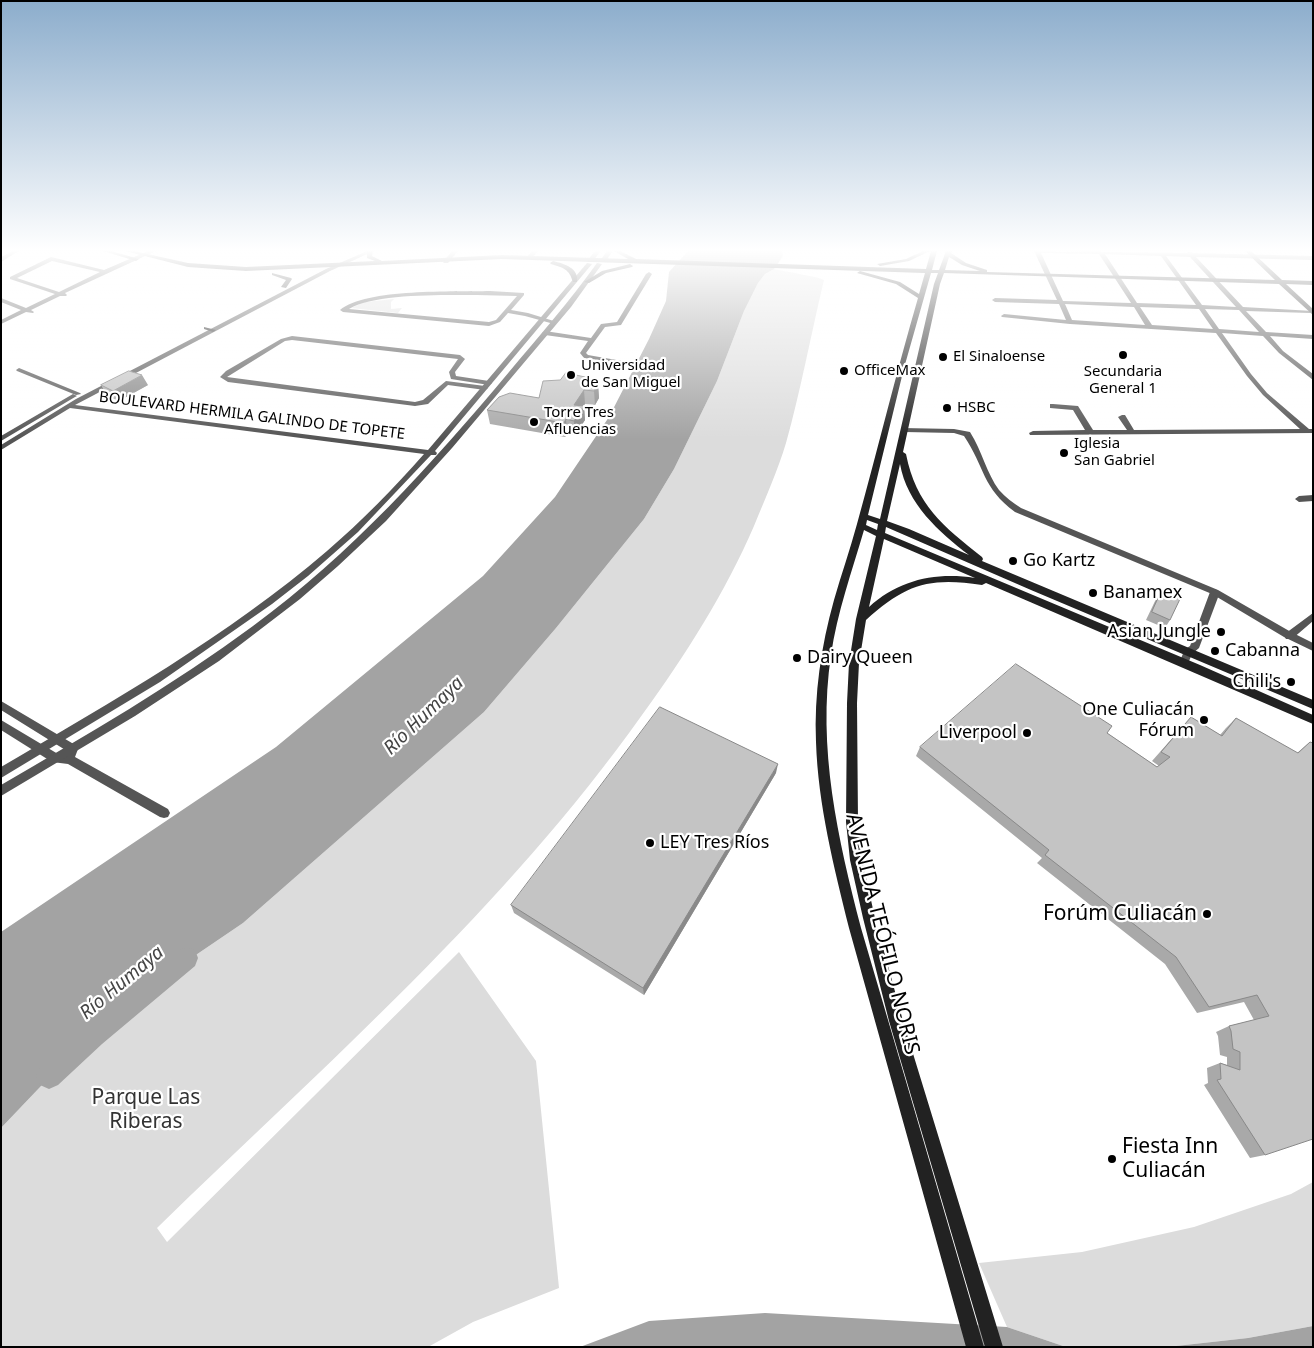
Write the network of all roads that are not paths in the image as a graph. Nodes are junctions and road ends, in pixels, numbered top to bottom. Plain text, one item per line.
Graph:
1 (22, 314) edge
2 (24, 314) edge
3 (233, 314) edge
4 (243, 314) edge
5 (380, 314) edge
6 (504, 314) edge
7 (537, 314) edge
8 (560, 314) edge
9 (625, 314) edge
10 (917, 314) edge
11 (931, 314) edge
12 (1066, 314) edge
13 (1141, 314) edge
14 (1205, 314) edge
15 (1248, 314) edge
16 (546, 316) junction
17 (1004, 316) dead end
18 (1, 322) edge
19 (554, 322) junction
20 (1070, 322) junction
21 (1, 326) edge
22 (206, 328) junction
23 (1150, 328) junction
24 (213, 330) junction
25 (1219, 332) junction
26 (545, 333) junction
27 (1266, 334) junction
28 (1313, 337) edge
29 (592, 340) junction
30 (620, 362) dead end
31 (19, 370) dead end
32 (1313, 378) edge
33 (487, 386) junction
34 (78, 397) junction
35 (68, 402) junction
36 (1053, 406) dead end
37 (1122, 417) dead end
38 (906, 430) junction
39 (1090, 432) junction
40 (1132, 432) junction
41 (1311, 432) edge
42 (1033, 433) dead end
43 (1, 439) edge
44 (1, 448) edge
45 (901, 449) junction
46 (432, 450) junction
47 (445, 452) junction
48 (1313, 498) edge
49 (1300, 499) dead end
50 (863, 521) junction
51 (881, 528) junction
52 (992, 569) junction
53 (306, 573) junction
54 (319, 578) junction
55 (998, 585) junction
56 (1215, 592) junction
57 (1313, 616) edge
58 (861, 620) junction
59 (1289, 636) junction
60 (1313, 646) edge
61 (1193, 651) junction
62 (1184, 663) junction
63 (1196, 668) junction
64 (1, 705) edge
65 (1313, 705) edge
66 (1313, 720) edge
67 (1, 724) edge
68 (58, 740) junction
69 (40, 750) junction
70 (71, 754) junction
71 (56, 759) junction
72 (1, 773) edge
73 (1, 791) edge
74 (164, 813) dead end
75 (889, 1022) junction
76 (975, 1347) edge
77 (994, 1347) edge

1 - 18 street
2 - 21 street
3 - 22 street
4 - 24 street
5 - 6 street
7 - 16 street
8 - 19 street
9 - 29 street
10 - 50 main road, AVENIDA TEÓFILO NORIS
11 - 38 main road, AVENIDA TEÓFILO NORIS
12 - 20 street
13 - 23 street
14 - 25 street
15 - 27 street
16 - 19 street
16 - 33 street
17 - 20 street
19 - 26 street
20 - 23 street
22 - 24 main road
22 - 34 street
23 - 25 street
24 - 34 street
25 - 27 street
25 - 41 street
26 - 29 street
26 - 47 street
27 - 28 street
27 - 32 street
29 - 30 street
31 - 34 street
33 - 33 street
33 - 46 street
34 - 35 street, BOULEVARD HERMILA GALINDO DE TOPETE
34 - 46 street, BOULEVARD HERMILA GALINDO DE TOPETE
35 - 43 street, BOULEVARD HERMILA GALINDO DE TOPETE
35 - 44 street
35 - 46 street, BOULEVARD HERMILA GALINDO DE TOPETE
36 - 39 street
37 - 40 street
38 - 45 main road, AVENIDA TEÓFILO NORIS
38 - 56 street
39 - 40 street
39 - 42 street
40 - 41 street
45 - 51 main road, AVENIDA TEÓFILO NORIS
45 - 52 main road
46 - 47 street, BOULEVARD HERMILA GALINDO DE TOPETE
46 - 53 street
47 - 54 street
48 - 49 street
50 - 51 main road
50 - 75 main road, AVENIDA TEÓFILO NORIS
51 - 52 main road
51 - 55 main road
51 - 58 main road, AVENIDA TEÓFILO NORIS
52 - 61 main road
53 - 54 street
53 - 68 street
54 - 70 street
55 - 58 main road
55 - 62 main road
56 - 59 street
56 - 61 street
57 - 59 street
58 - 75 main road, AVENIDA TEÓFILO NORIS
59 - 60 street
61 - 62 street
61 - 63 street
61 - 65 main road
62 - 63 main road
63 - 66 main road
64 - 68 street
67 - 69 street
68 - 69 street
68 - 70 street
69 - 71 street
69 - 72 street
70 - 71 street
70 - 74 street
71 - 73 street
75 - 76 main road, AVENIDA TEÓFILO NORIS
75 - 77 main road, AVENIDA TEÓFILO NORIS

